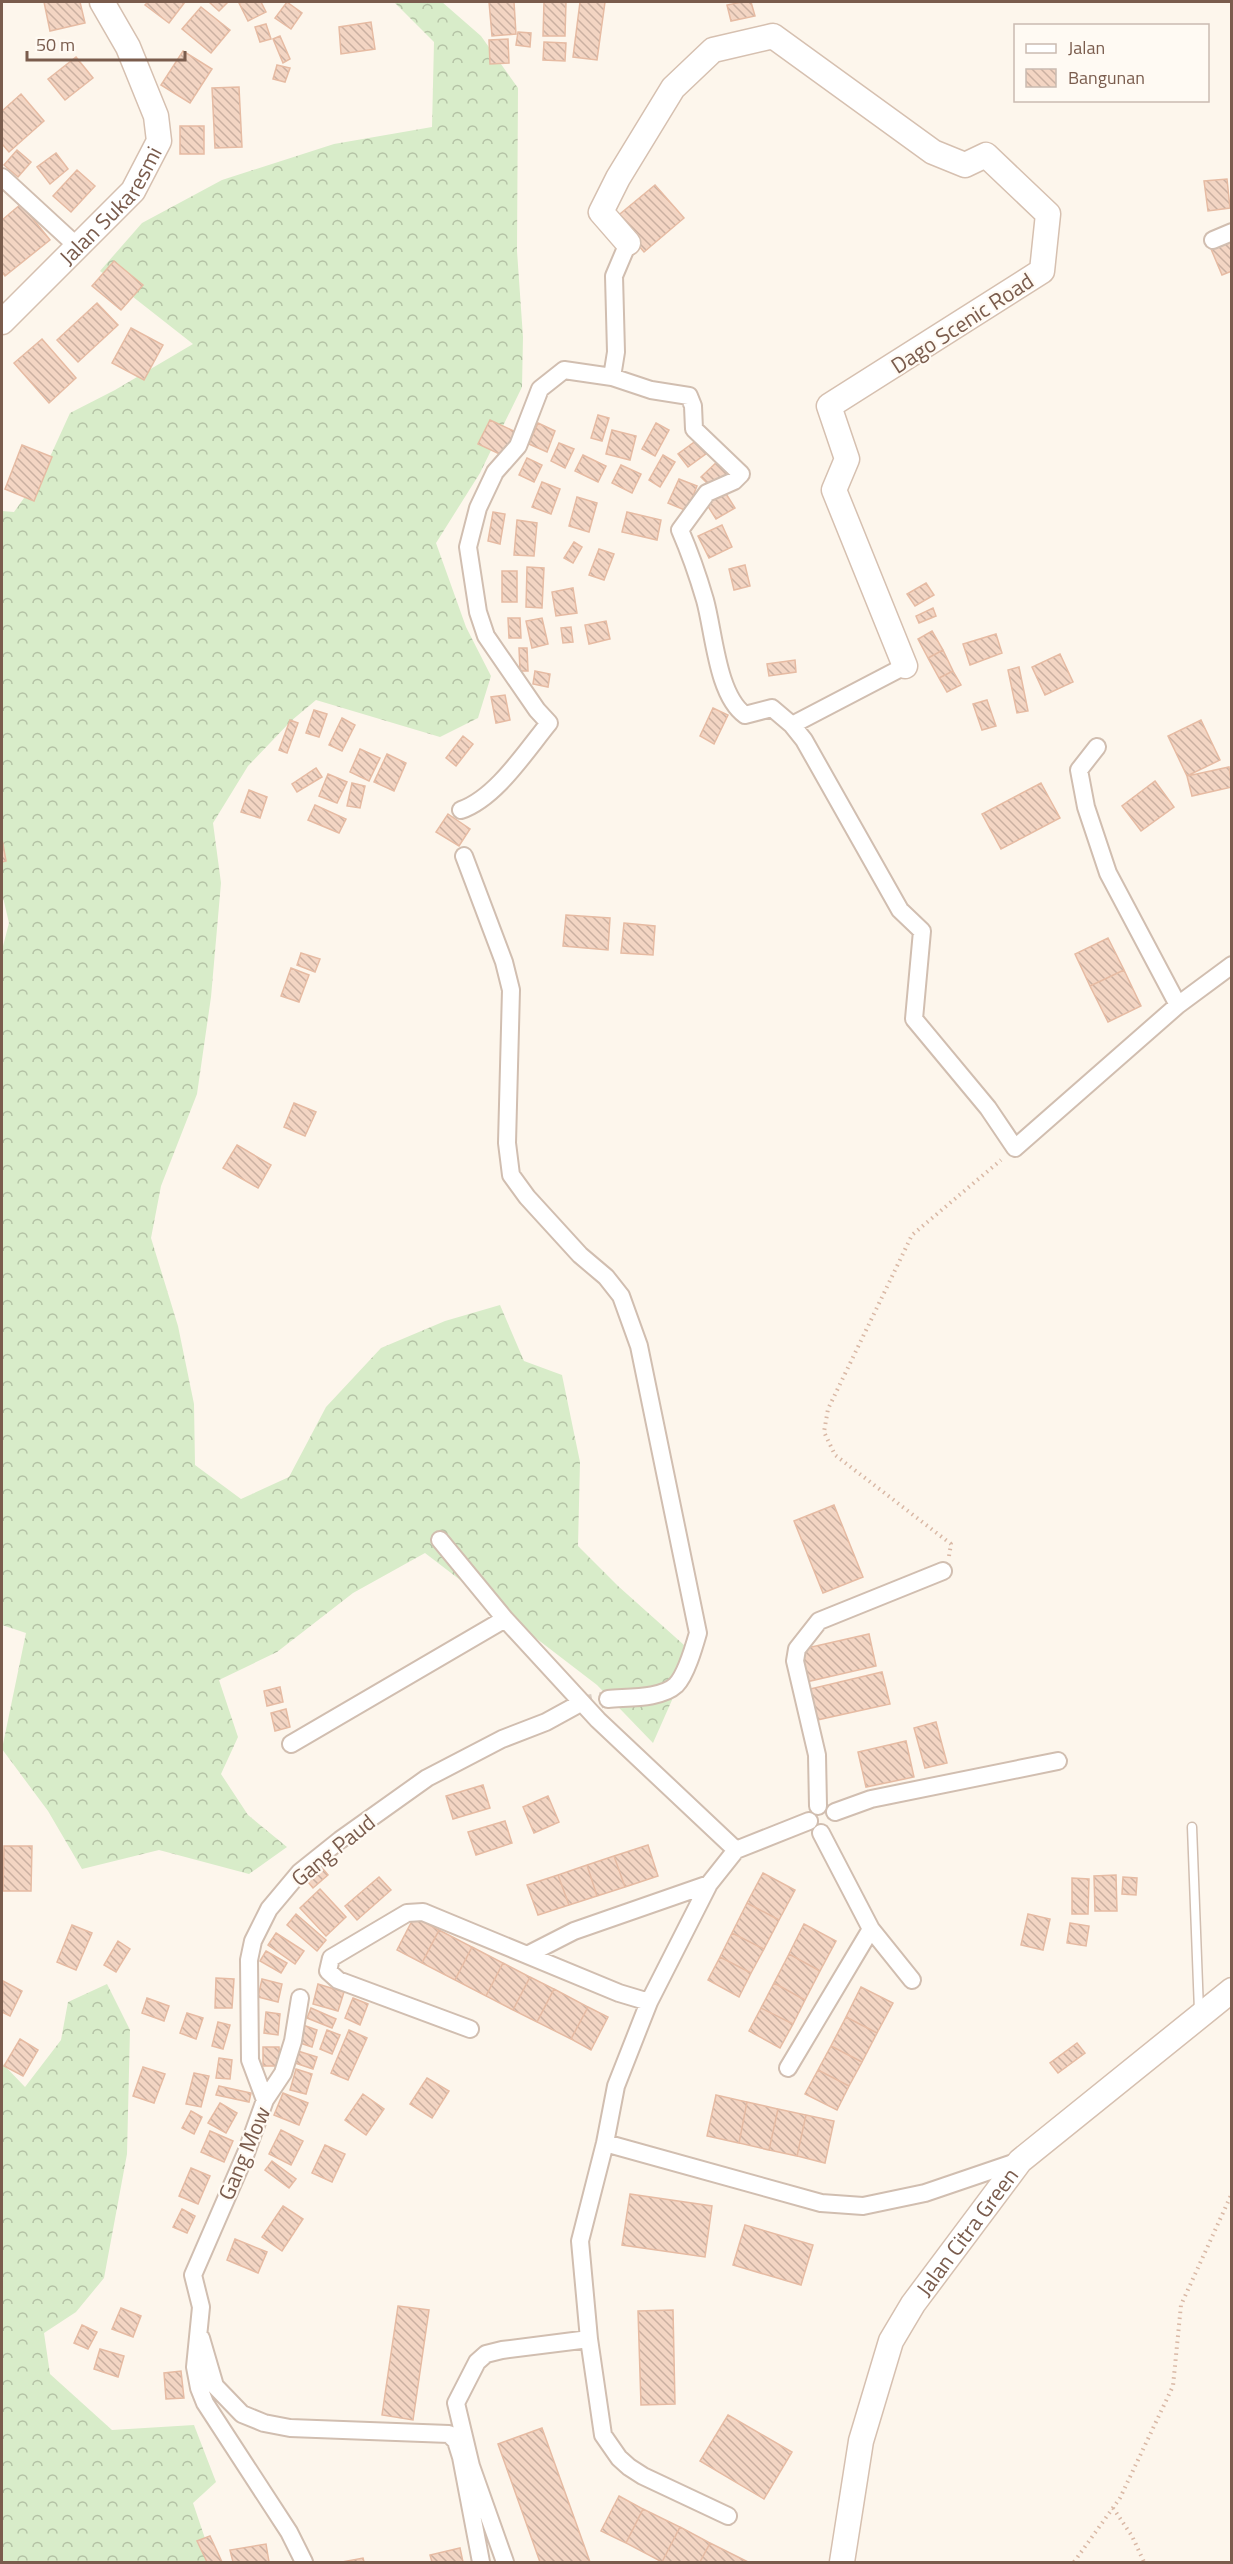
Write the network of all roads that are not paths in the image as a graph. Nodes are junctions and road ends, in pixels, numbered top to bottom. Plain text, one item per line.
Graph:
1 (102, 2) edge
2 (2, 177) edge
3 (1232, 232) edge
4 (1212, 240) dead end
5 (628, 243) joint
6 (78, 247) junction
7 (2, 322) edge
8 (612, 377) junction
9 (905, 666) joint
10 (792, 725) junction
11 (1097, 747) dead end
12 (461, 810) dead end
13 (464, 856) dead end
14 (1232, 965) edge
15 (1178, 1005) junction
16 (440, 1540) dead end
17 (943, 1571) road end
18 (505, 1619) junction
19 (608, 1700) tunnel mouth
20 (587, 1711) junction
21 (291, 1744) dead end
22 (1058, 1761) dead end
23 (818, 1806) junction
24 (835, 1812) junction
25 (809, 1821) junction
26 (1192, 1827) dead end
27 (821, 1833) junction
28 (736, 1850) junction
29 (709, 1884) junction
30 (871, 1929) junction
31 (527, 1955) junction
32 (912, 1980) dead end
33 (1232, 1990) edge
34 (300, 1998) dead end
35 (649, 2002) junction
36 (1199, 2017) junction
37 (470, 2029) dead end
38 (788, 2068) dead end
39 (265, 2100) junction
40 (605, 2144) junction
41 (1020, 2161) junction
42 (197, 2326) junction
43 (589, 2339) junction
44 (728, 2516) dead end
45 (304, 2562) edge
46 (481, 2562) edge
47 (505, 2562) edge
48 (842, 2562) edge

1 - 6 street, Jalan Sukaresmi
2 - 6 street
3 - 4 street
5 - 8 street
5 - 9 street, Dago Scenic Road
6 - 7 street, Jalan Sukaresmi
8 - 10 street
8 - 12 street
9 - 10 street
10 - 15 street
11 - 15 street
13 - 19 street
14 - 15 street
16 - 18 street
17 - 23 street
18 - 20 street
18 - 21 street
20 - 28 street
20 - 39 street, Gang Paud
22 - 24 street
23 - 24 street
23 - 25 street
24 - 27 street
25 - 27 street
25 - 28 street
26 - 36 lane
27 - 30 street
28 - 29 street
29 - 31 street
29 - 35 street
30 - 32 street
30 - 38 street
31 - 35 street
31 - 37 street
33 - 36 street, Jalan Citra Green
34 - 39 street, Gang Mow
35 - 40 street
36 - 41 street, Jalan Citra Green
39 - 42 street, Gang Mow
40 - 41 street
40 - 43 street
41 - 48 street, Jalan Citra Green
42 - 45 street
42 - 46 street
43 - 44 street
43 - 47 street

